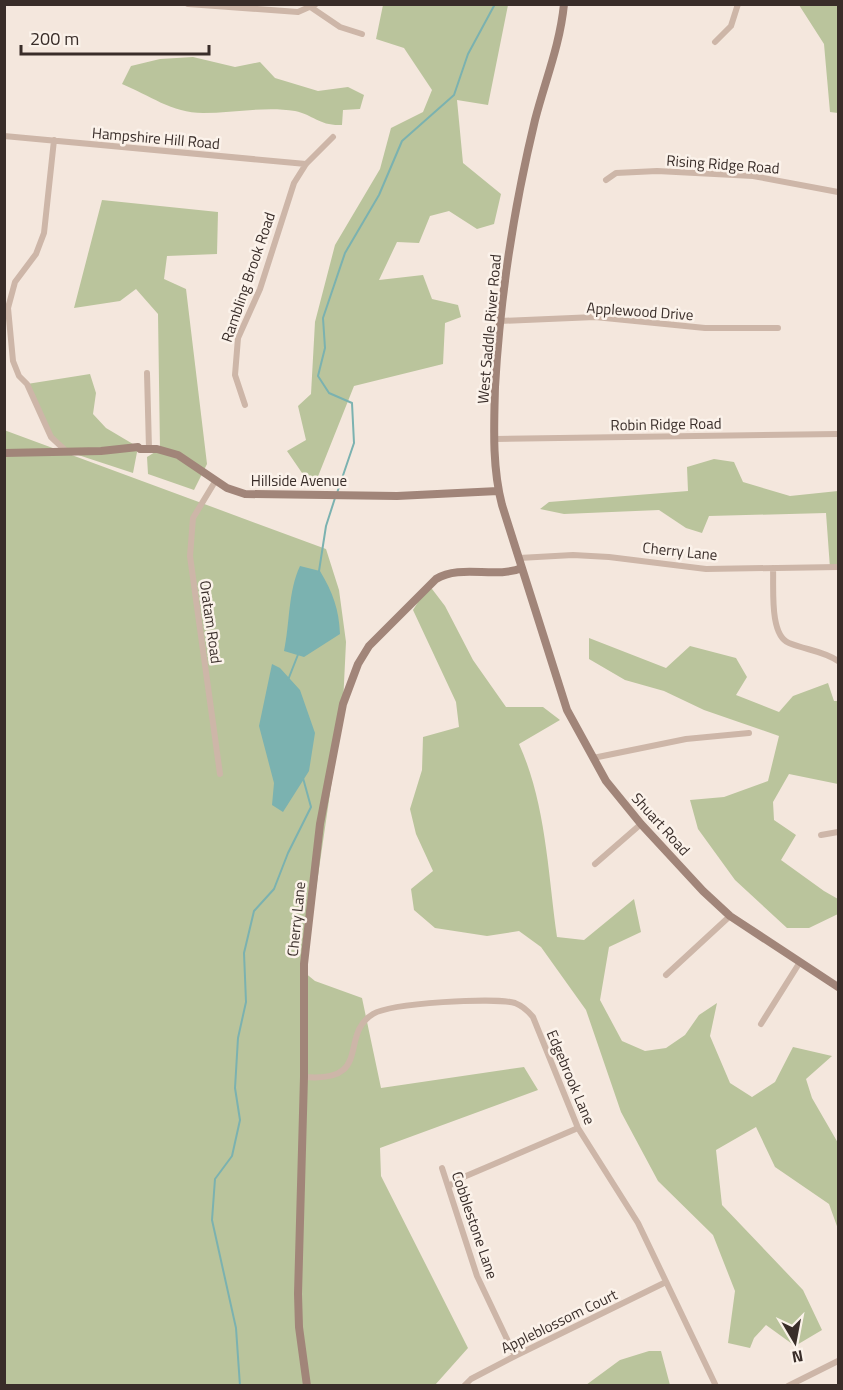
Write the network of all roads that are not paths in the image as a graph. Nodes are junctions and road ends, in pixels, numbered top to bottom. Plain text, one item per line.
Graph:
1 (188, 4) edge
2 (564, 4) edge
3 (738, 4) edge
4 (314, 6) edge
5 (362, 34) dead end
6 (715, 42) dead end
7 (4, 136) edge
8 (333, 137) dead end
9 (54, 140) junction
10 (306, 164) junction
11 (606, 180) dead end
12 (838, 192) edge
13 (500, 321) junction
14 (778, 328) dead end
15 (147, 373) dead end
16 (245, 405) dead end
17 (838, 434) edge
18 (495, 439) junction
19 (149, 449) junction
20 (66, 451) junction
21 (4, 453) edge
22 (216, 480) junction
23 (498, 491) junction
24 (519, 558) junction
25 (838, 567) edge
26 (522, 568) junction
27 (773, 568) junction
28 (540, 620) joint
29 (838, 660) edge
30 (749, 733) dead end
31 (593, 758) junction
32 (220, 774) dead end
33 (641, 824) junction
34 (838, 832) edge
35 (821, 835) dead end
36 (595, 864) dead end
37 (730, 916) junction
38 (800, 962) junction
39 (666, 975) dead end
40 (838, 987) edge
41 (761, 1024) dead end
42 (304, 1077) junction
43 (578, 1128) junction
44 (442, 1168) dead end
45 (449, 1186) junction
46 (666, 1282) junction
47 (515, 1356) junction
48 (838, 1361) edge
49 (307, 1386) edge
50 (464, 1386) edge
51 (716, 1386) edge
52 (788, 1386) edge

1 - 4 street
2 - 13 street, West Saddle River Road
3 - 6 street
4 - 5 street
7 - 9 street, Hampshire Hill Road
8 - 10 street, Rambling Brook Road
9 - 10 street, Hampshire Hill Road
9 - 20 street
10 - 16 street, Rambling Brook Road
11 - 12 street, Rising Ridge Road
13 - 14 street, Applewood Drive
13 - 18 street, West Saddle River Road
15 - 19 street
17 - 18 street, Robin Ridge Road
18 - 23 street, West Saddle River Road
19 - 20 street, Hillside Avenue
19 - 22 street, Hillside Avenue
20 - 21 street, Hillside Avenue
22 - 23 street, Hillside Avenue
22 - 32 street, Oratam Road
23 - 24 street, West Saddle River Road
24 - 26 street, West Saddle River Road
24 - 27 street, Cherry Lane
25 - 27 street, Cherry Lane
26 - 28 street, West Saddle River Road
26 - 42 street, Cherry Lane
27 - 29 street
28 - 31 street, Shuart Road
30 - 31 street
31 - 33 street, Shuart Road
33 - 36 street
33 - 37 street, Shuart Road
34 - 35 street
37 - 38 street, Shuart Road
37 - 39 street
38 - 40 street, Shuart Road
38 - 41 street
42 - 43 street, Edgebrook Lane
42 - 49 street, Cherry Lane
43 - 45 street
43 - 46 street, Edgebrook Lane
44 - 45 street, Cobblestone Lane
45 - 47 street, Cobblestone Lane
46 - 47 street, Appleblossom Court
46 - 51 street, Edgebrook Lane
47 - 50 street, Appleblossom Court
48 - 52 street

